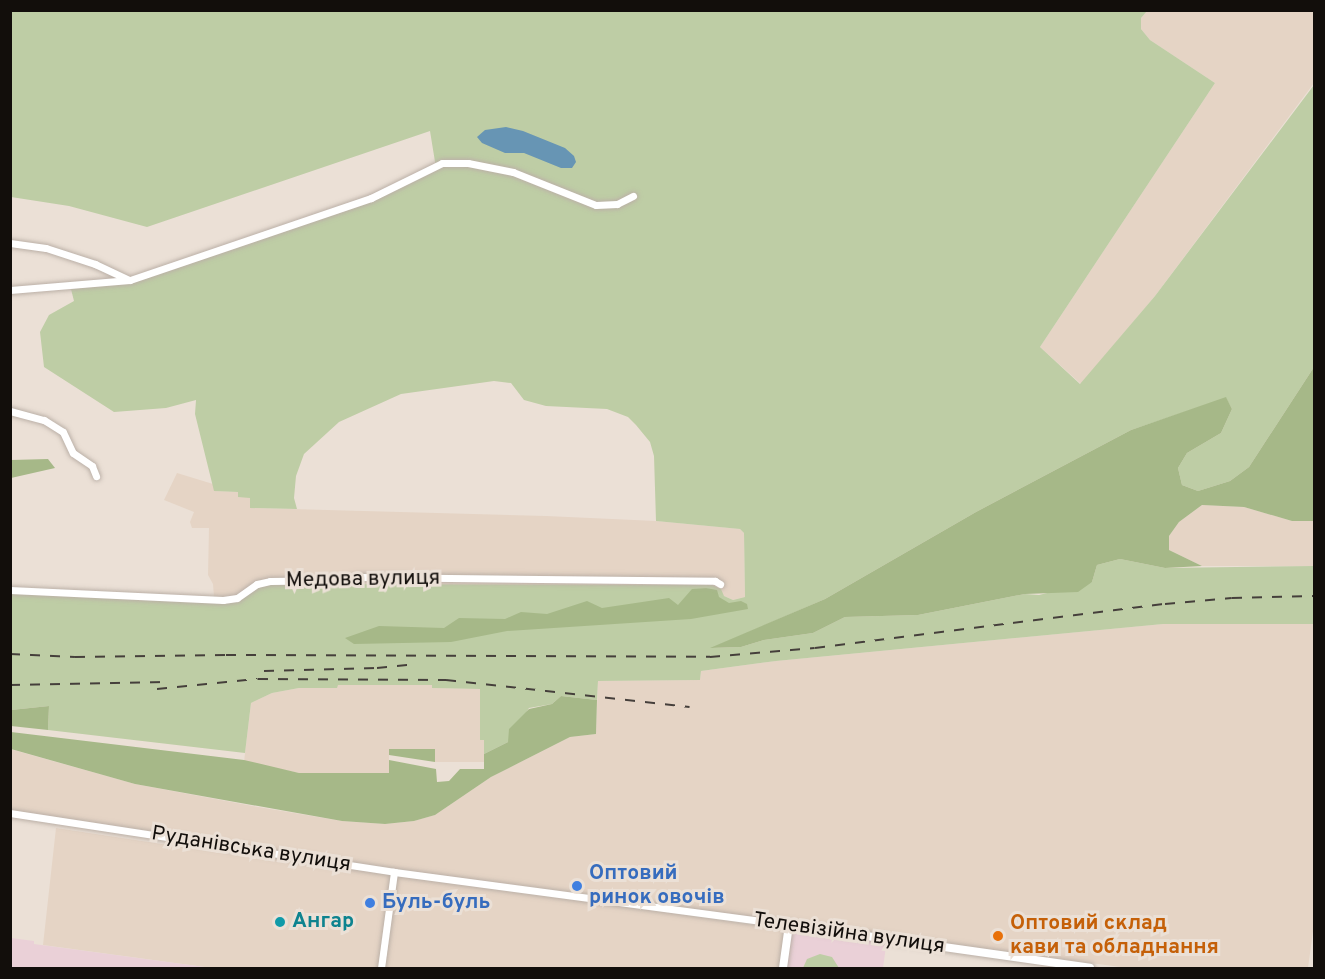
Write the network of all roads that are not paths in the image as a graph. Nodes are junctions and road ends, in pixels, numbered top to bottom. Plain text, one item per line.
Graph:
1 (633, 196) dead end
2 (10, 243) edge
3 (130, 280) junction
4 (10, 290) edge
5 (10, 411) edge
6 (96, 476) dead end
7 (720, 584) dead end
8 (10, 590) edge
9 (10, 813) edge
10 (394, 872) junction
11 (789, 925) junction
12 (381, 969) edge
13 (783, 969) edge
14 (1089, 969) edge

1 - 3 street
2 - 3 street
3 - 4 street
5 - 6 street
7 - 8 street, Медова вулиця
9 - 10 street, Руданівська вулиця
10 - 11 street, Телевізійна вулиця
10 - 12 street
11 - 13 street
11 - 14 street, Телевізійна вулиця

